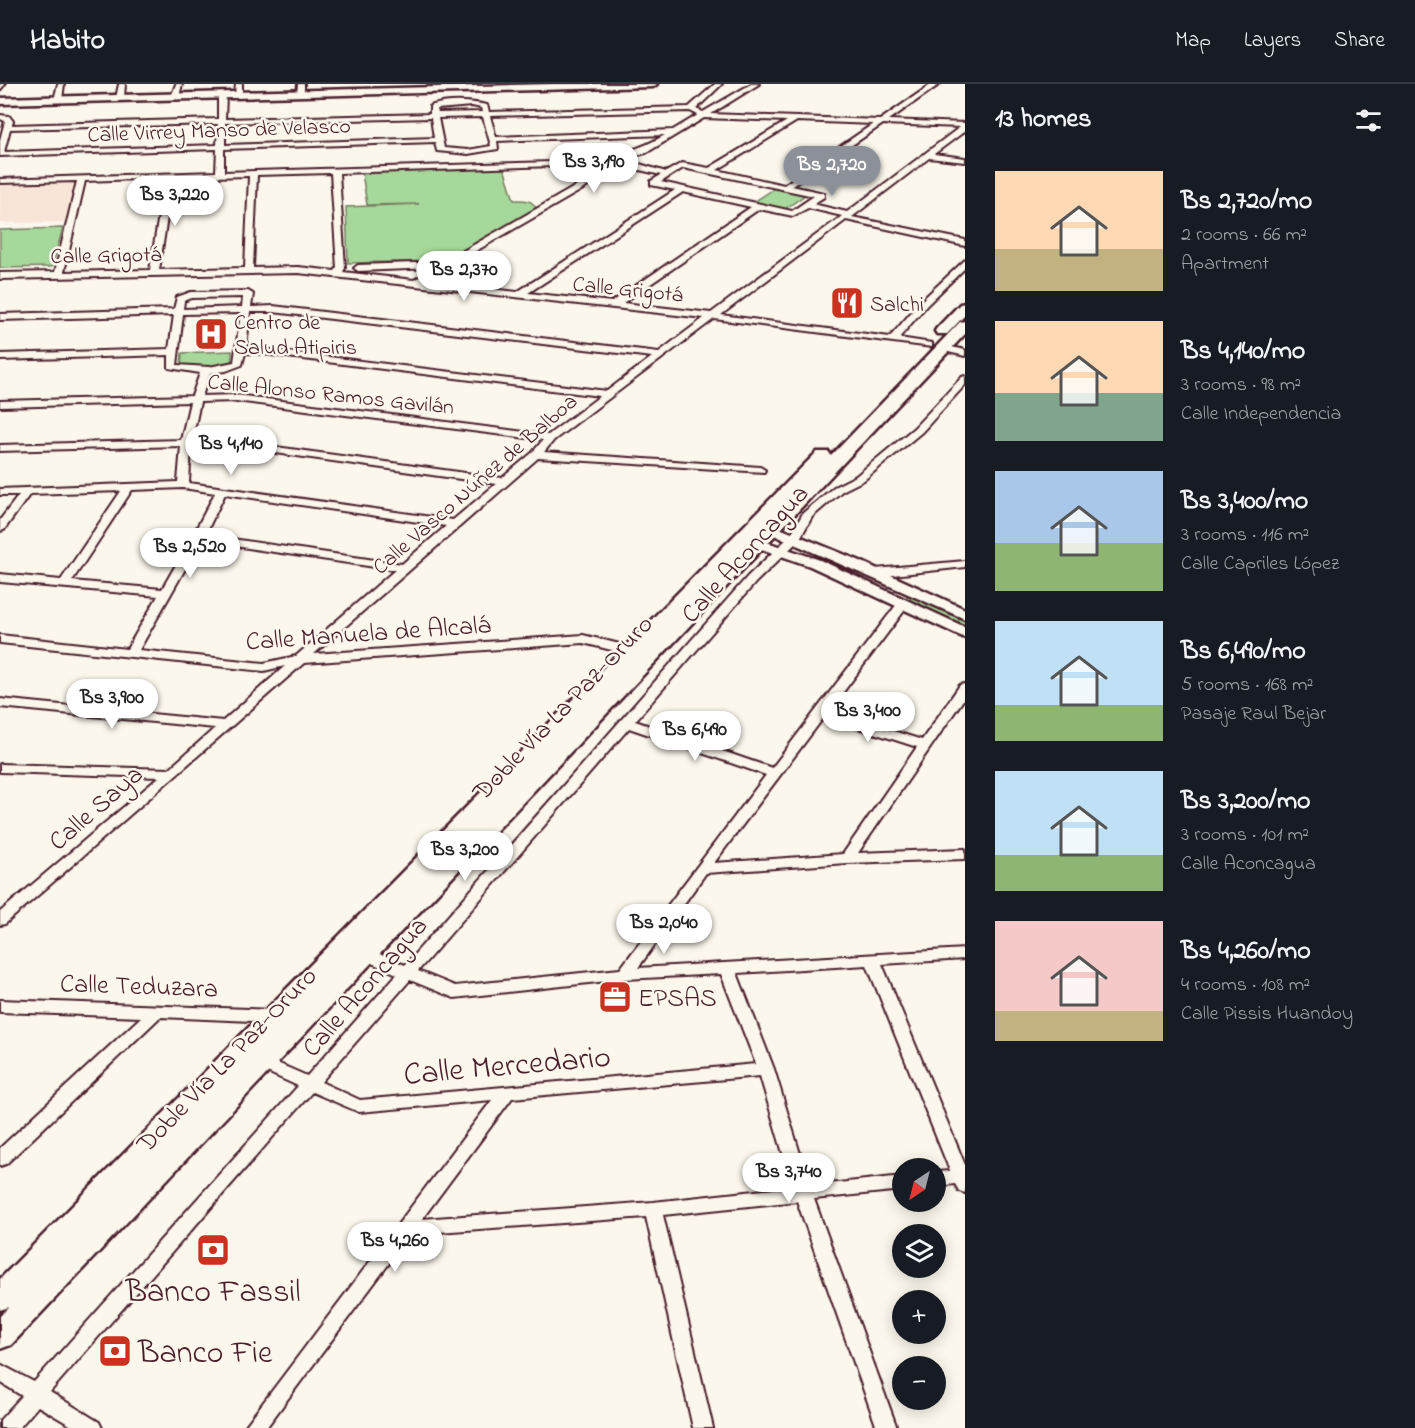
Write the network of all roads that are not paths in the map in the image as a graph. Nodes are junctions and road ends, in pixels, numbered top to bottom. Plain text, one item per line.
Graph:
1 (2, 84) edge
2 (61, 84) edge
3 (123, 84) edge
4 (178, 84) edge
5 (239, 84) edge
6 (634, 84) edge
7 (653, 84) edge
8 (719, 84) edge
9 (756, 84) edge
10 (937, 84) edge
11 (575, 85) edge
12 (516, 86) edge
13 (420, 87) edge
14 (0, 88) edge
15 (361, 88) edge
16 (301, 89) edge
17 (456, 89) junction
18 (239, 95) junction
19 (222, 96) junction
20 (175, 97) junction
21 (120, 98) junction
22 (58, 100) junction
23 (0, 101) edge
24 (456, 104) junction
25 (691, 109) junction
26 (486, 115) junction
27 (434, 116) junction
28 (705, 116) junction
29 (0, 117) edge
30 (796, 119) junction
31 (221, 121) junction
32 (881, 121) junction
33 (965, 126) edge
34 (7, 127) junction
35 (676, 132) junction
36 (493, 138) junction
37 (438, 140) junction
38 (221, 147) junction
39 (651, 147) junction
40 (469, 151) junction
41 (0, 154) edge
42 (927, 155) junction
43 (965, 160) edge
44 (622, 163) junction
45 (473, 167) junction
46 (335, 170) junction
47 (710, 171) junction
48 (254, 173) junction
49 (220, 174) junction
50 (667, 174) junction
51 (169, 176) junction
52 (82, 178) junction
53 (0, 181) edge
54 (786, 187) junction
55 (682, 189) junction
56 (807, 205) junction
57 (758, 206) junction
58 (848, 216) junction
59 (965, 243) edge
60 (965, 263) edge
61 (446, 265) junction
62 (249, 270) junction
63 (340, 270) junction
64 (215, 271) junction
65 (154, 273) junction
66 (59, 274) junction
67 (0, 276) edge
68 (418, 281) junction
69 (215, 294) junction
70 (517, 296) junction
71 (613, 306) junction
72 (965, 308) edge
73 (247, 310) junction
74 (177, 312) junction
75 (711, 316) junction
76 (0, 317) edge
77 (965, 325) edge
78 (894, 338) junction
79 (936, 346) junction
80 (241, 350) junction
81 (173, 352) junction
82 (965, 353) edge
83 (661, 354) junction
84 (0, 357) edge
85 (206, 369) junction
86 (965, 379) edge
87 (610, 394) junction
88 (196, 399) junction
89 (0, 404) edge
90 (550, 438) junction
91 (186, 443) junction
92 (0, 448) edge
93 (536, 455) junction
94 (760, 470) dead end
95 (506, 482) junction
96 (183, 485) junction
97 (129, 487) junction
98 (222, 489) junction
99 (27, 491) junction
100 (0, 492) edge
101 (457, 524) junction
102 (0, 528) edge
103 (758, 536) junction
104 (198, 537) junction
105 (795, 538) junction
106 (782, 551) junction
107 (965, 564) edge
108 (404, 568) junction
109 (875, 573) junction
110 (0, 578) edge
111 (65, 583) junction
112 (903, 586) junction
113 (165, 592) junction
114 (888, 596) junction
115 (904, 603) junction
116 (965, 615) edge
117 (965, 633) edge
118 (0, 639) edge
119 (632, 651) junction
120 (130, 654) junction
121 (302, 659) junction
122 (965, 688) edge
123 (0, 703) edge
124 (820, 712) junction
125 (626, 722) junction
126 (227, 725) junction
127 (926, 745) junction
128 (0, 768) edge
129 (774, 772) junction
130 (172, 773) junction
131 (965, 854) edge
132 (848, 858) junction
133 (702, 869) junction
134 (0, 920) edge
135 (365, 954) junction
136 (965, 954) edge
137 (873, 960) junction
138 (727, 968) junction
139 (408, 972) junction
140 (625, 974) junction
141 (0, 1006) edge
142 (157, 1011) junction
143 (276, 1016) junction
144 (262, 1063) junction
145 (766, 1069) junction
146 (309, 1085) junction
147 (506, 1094) junction
148 (0, 1159) edge
149 (946, 1179) edge
150 (964, 1180) edge
151 (892, 1184) edge
152 (804, 1195) junction
153 (653, 1209) junction
154 (407, 1227) junction
155 (0, 1298) edge
156 (0, 1336) edge
157 (0, 1372) edge
158 (37, 1394) junction
159 (6, 1428) edge
160 (92, 1428) edge
161 (254, 1428) edge
162 (703, 1428) edge
163 (887, 1428) edge

1 - 14 street
2 - 22 street
3 - 21 street
4 - 20 street
5 - 18 street
6 - 7 street
6 - 11 street
8 - 25 street
9 - 28 street
10 - 32 street
11 - 12 street
12 - 17 street
13 - 15 street
13 - 17 street
15 - 16 street
16 - 18 street
17 - 24 street
18 - 19 street
19 - 20 street
19 - 31 street
20 - 21 street
21 - 22 street
22 - 23 street
24 - 26 street
24 - 27 street
25 - 26 street
25 - 28 street
26 - 27 street
26 - 36 street
27 - 31 street
27 - 37 street
28 - 30 street
28 - 35 street
29 - 34 street
30 - 32 street
30 - 47 street
31 - 34 street
31 - 38 street
32 - 33 street
32 - 54 street
33 - 42 street, Calle Vasco Núñez de Balboa
34 - 41 street
35 - 36 street
35 - 39 street
36 - 40 street
37 - 38 street, Calle Virrey Manso de Velasco
37 - 40 street
38 - 41 street, Calle Virrey Manso de Velasco
38 - 49 street
39 - 44 street
39 - 45 street
40 - 45 street
42 - 43 street
42 - 58 street, Calle Vasco Núñez de Balboa
44 - 50 street
44 - 61 street
45 - 46 street
46 - 48 street
46 - 63 street
47 - 50 street
47 - 54 street
48 - 49 street
48 - 62 street
49 - 51 street
50 - 55 street
51 - 52 street
51 - 65 street
52 - 53 street
52 - 66 street
54 - 56 street
55 - 57 street
55 - 70 street
56 - 57 street
56 - 58 street
57 - 71 street
58 - 59 street
58 - 75 street, Calle Vasco Núñez de Balboa
60 - 78 street
61 - 63 street
61 - 68 street
62 - 63 street, Calle Grigotá
62 - 64 street, Calle Grigotá
63 - 68 street, Calle Grigotá
64 - 65 street, Calle Grigotá
64 - 69 street
65 - 66 street, Calle Grigotá
66 - 67 street, Calle Grigotá
68 - 70 street, Calle Grigotá
69 - 73 street
69 - 74 street
70 - 71 street, Calle Grigotá
71 - 75 street, Calle Grigotá
72 - 79 highway, Doble Vía La Paz-Oruro
73 - 74 street
73 - 80 street
73 - 83 street
74 - 76 street
74 - 81 street
75 - 78 street, Calle Grigotá
75 - 83 street, Calle Vasco Núñez de Balboa
77 - 79 highway, Doble Vía La Paz-Oruro
78 - 79 street, Calle Grigotá
79 - 82 street, Calle Grigotá
79 - 103 highway, Doble Vía La Paz-Oruro
79 - 103 highway, Doble Vía La Paz-Oruro
80 - 85 street
80 - 87 street
81 - 84 street
81 - 85 street
83 - 87 street, Calle Vasco Núñez de Balboa
85 - 88 street
86 - 105 street, Calle Aconcagua
87 - 90 street, Calle Vasco Núñez de Balboa
88 - 89 street, Calle Alonso Ramos Gavilán
88 - 90 street, Calle Alonso Ramos Gavilán
88 - 91 street
90 - 93 street, Calle Vasco Núñez de Balboa
91 - 92 street
91 - 95 street
91 - 96 street
93 - 94 street
93 - 95 street, Calle Vasco Núñez de Balboa
95 - 101 street, Calle Vasco Núñez de Balboa
96 - 97 street
96 - 98 street
97 - 99 street
97 - 111 street
98 - 101 street
98 - 104 street
99 - 100 street
99 - 102 street
101 - 108 street, Calle Vasco Núñez de Balboa
103 - 105 street
103 - 106 street
103 - 119 highway, Doble Vía La Paz-Oruro
103 - 135 highway, Doble Vía La Paz-Oruro
104 - 108 street
104 - 113 street
105 - 106 street, Calle Aconcagua
105 - 109 street
106 - 114 street
106 - 125 street, Calle Aconcagua
107 - 109 street
108 - 121 street, Calle Vasco Núñez de Balboa
109 - 112 street
110 - 111 street
111 - 113 street
112 - 114 street
112 - 116 street
113 - 120 street
114 - 115 street
115 - 117 street
115 - 124 street
118 - 120 street, Calle Manuela de Alcalá
119 - 121 street, Calle Manuela de Alcalá
119 - 143 highway, Doble Vía La Paz-Oruro
120 - 121 street, Calle Manuela de Alcalá
121 - 126 street, Calle Saya
122 - 127 street
123 - 126 street
124 - 127 street
124 - 129 street
125 - 129 street
125 - 139 street, Calle Aconcagua
126 - 130 street, Calle Saya
127 - 132 street
128 - 130 street
129 - 133 street
130 - 134 street, Calle Saya
131 - 132 street
132 - 133 street
133 - 140 street
135 - 139 street
135 - 144 highway, Doble Vía La Paz-Oruro
136 - 137 street
137 - 138 street
137 - 150 street
138 - 140 street
138 - 145 street
139 - 140 street
139 - 146 street, Calle Aconcagua
141 - 142 street, Calle Teduzara
142 - 143 street, Calle Teduzara
142 - 148 street
143 - 155 highway, Doble Vía La Paz-Oruro
144 - 146 street, Calle Mercedario
144 - 156 highway, Doble Vía La Paz-Oruro
145 - 147 street, Calle Mercedario
145 - 152 street
146 - 147 street, Calle Mercedario
146 - 158 street, Calle Aconcagua
147 - 154 street
149 - 150 street
151 - 152 street
152 - 153 street
152 - 163 street
153 - 154 street
153 - 162 street
154 - 161 street
157 - 158 street
158 - 159 street, Calle Aconcagua
158 - 160 street

